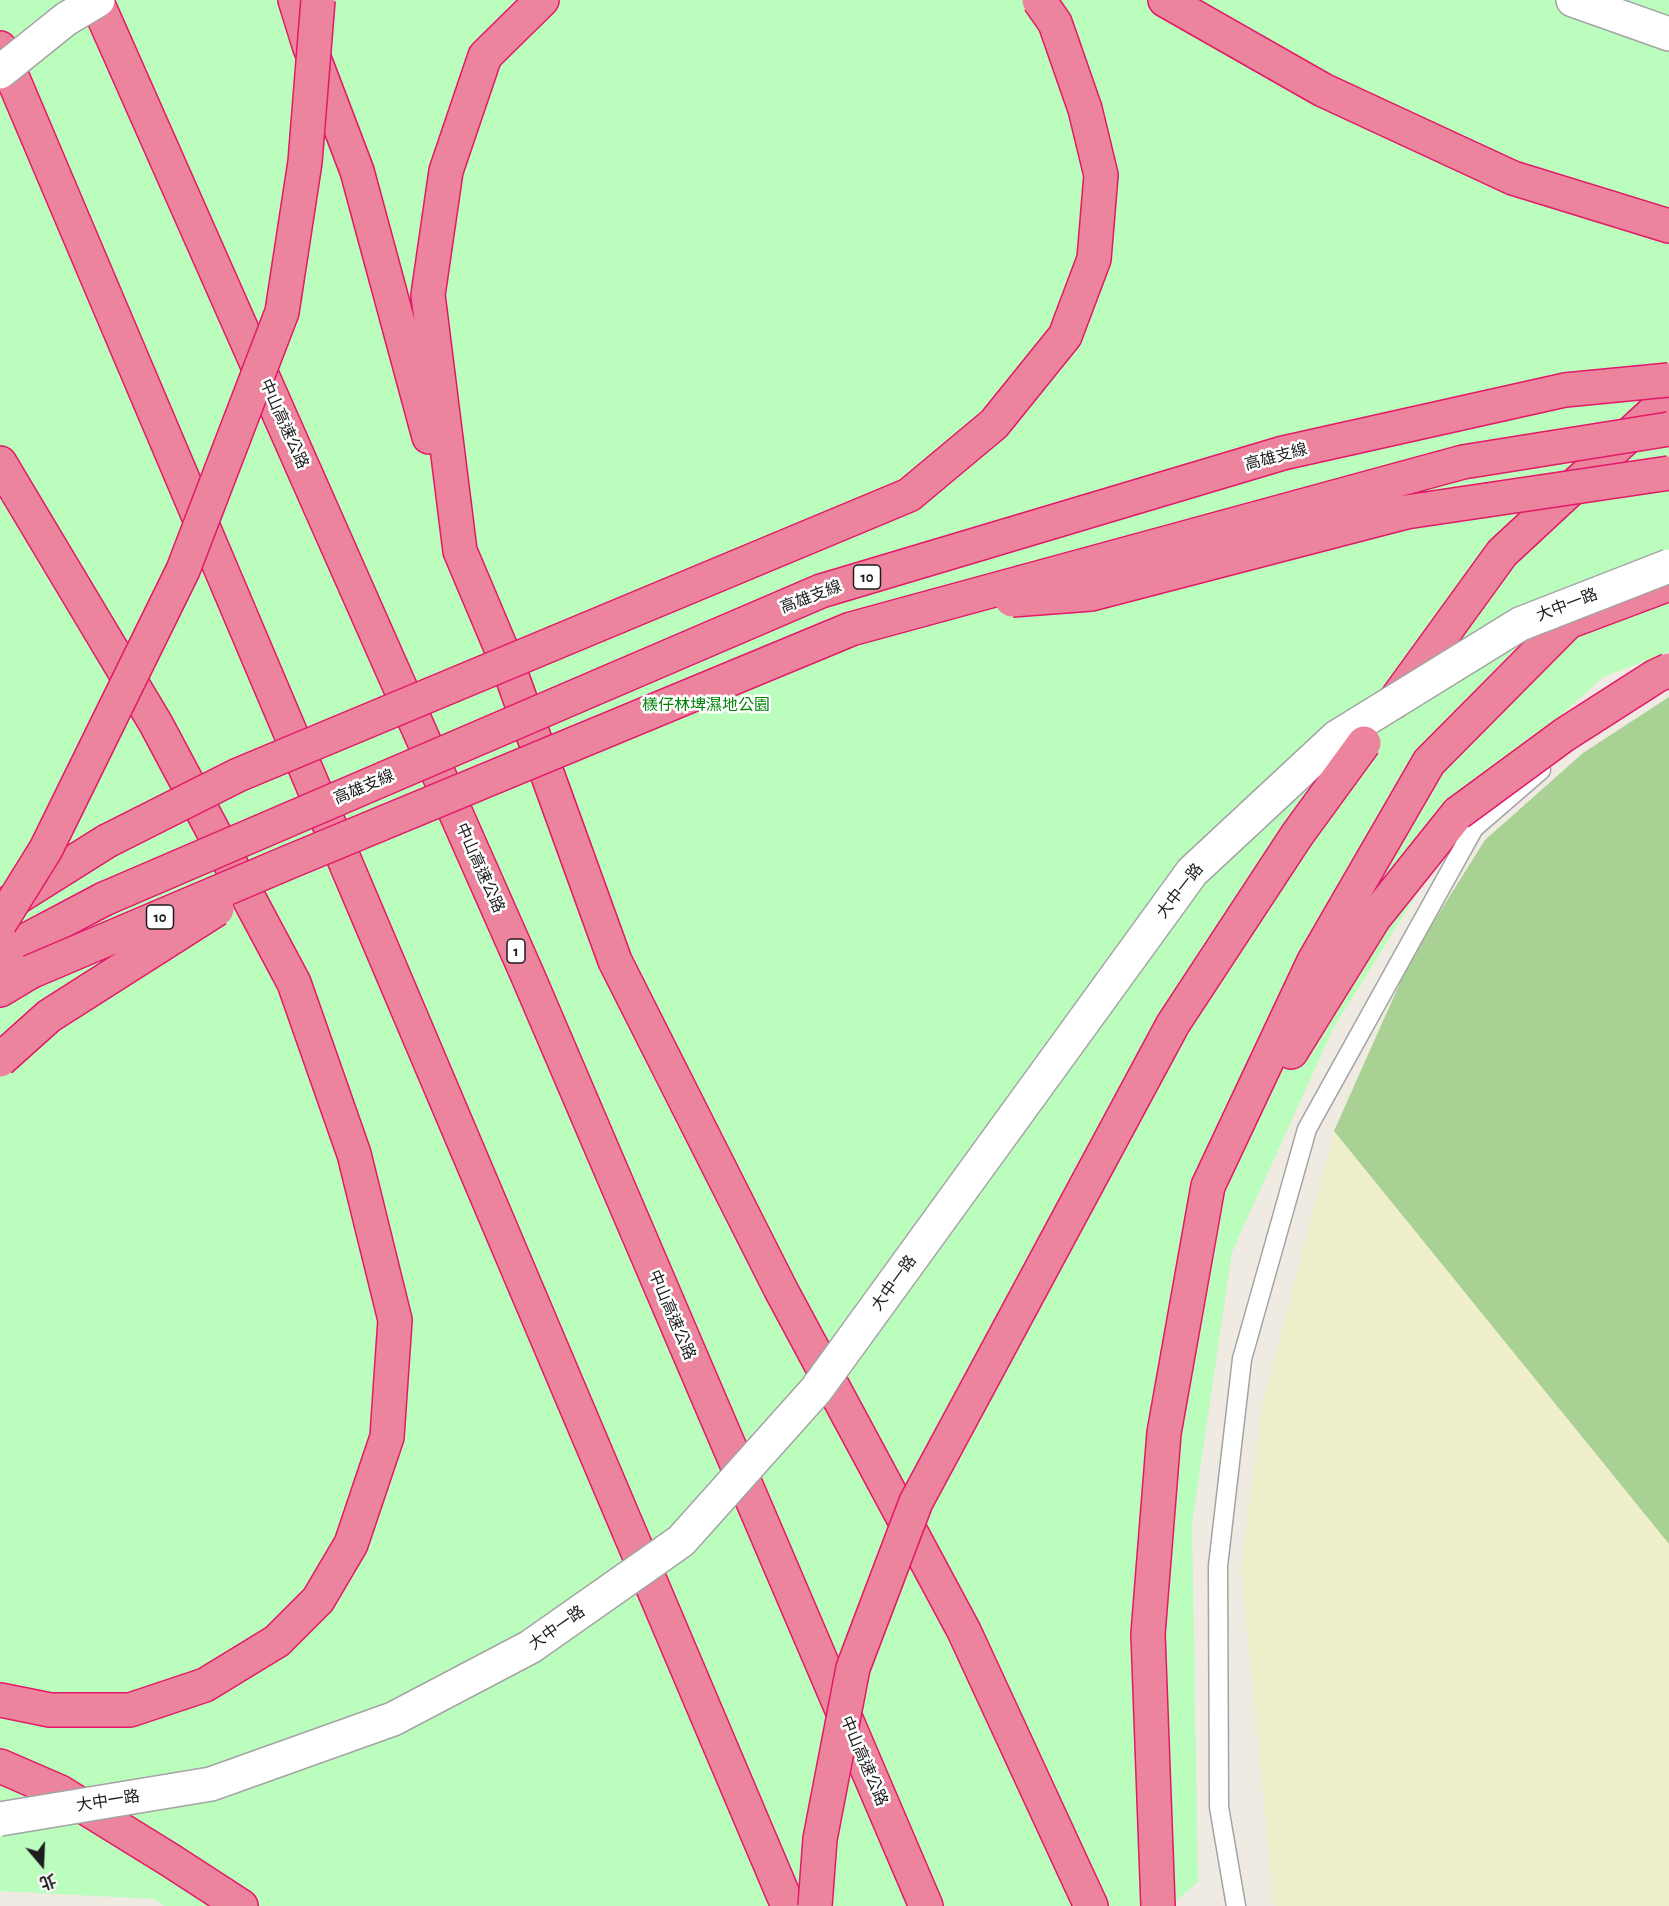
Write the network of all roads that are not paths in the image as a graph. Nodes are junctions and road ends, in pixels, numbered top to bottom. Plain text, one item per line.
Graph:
1 (97, 0) edge
2 (295, 0) edge
3 (318, 0) edge
4 (542, 0) edge
5 (1039, 0) edge
6 (1165, 0) edge
7 (1573, 0) edge
8 (1669, 34) edge
9 (0, 48) edge
10 (0, 72) edge
11 (1669, 226) edge
12 (1669, 380) edge
13 (1669, 398) edge
14 (1669, 429) edge
15 (0, 463) edge
16 (1669, 473) edge
17 (460, 551) junction
18 (1669, 566) edge
19 (1669, 585) edge
20 (941, 604) junction
21 (1669, 661) edge
22 (1669, 670) edge
23 (289, 862) junction
24 (0, 908) edge
25 (0, 923) edge
26 (0, 954) edge
27 (0, 990) edge
28 (0, 1060) edge
29 (1208, 1186) junction
30 (0, 1700) edge
31 (0, 1766) edge
32 (0, 1819) edge
33 (241, 1906) edge
34 (789, 1906) edge
35 (815, 1906) edge
36 (926, 1906) edge
37 (1091, 1906) edge
38 (1158, 1906) edge
39 (1236, 1906) edge

1 - 10 street, bridge
1 - 36 highway, 中山高速公路 / 1
2 - 17 highway
3 - 25 highway, bridge
4 - 17 highway
5 - 24 highway, bridge
6 - 11 highway
7 - 8 street
9 - 34 highway
12 - 26 highway, 高雄支線 / 10, bridge
13 - 35 highway, bridge
14 - 20 highway, 10, bridge
15 - 30 highway
16 - 20 highway, bridge
17 - 37 highway
18 - 32 street, 大中一路, bridge
19 - 29 highway
20 - 23 highway, 10, bridge
21 - 39 lane
22 - 29 highway, bridge
23 - 27 highway, 10, bridge
23 - 28 highway, bridge
29 - 38 highway
31 - 33 highway

